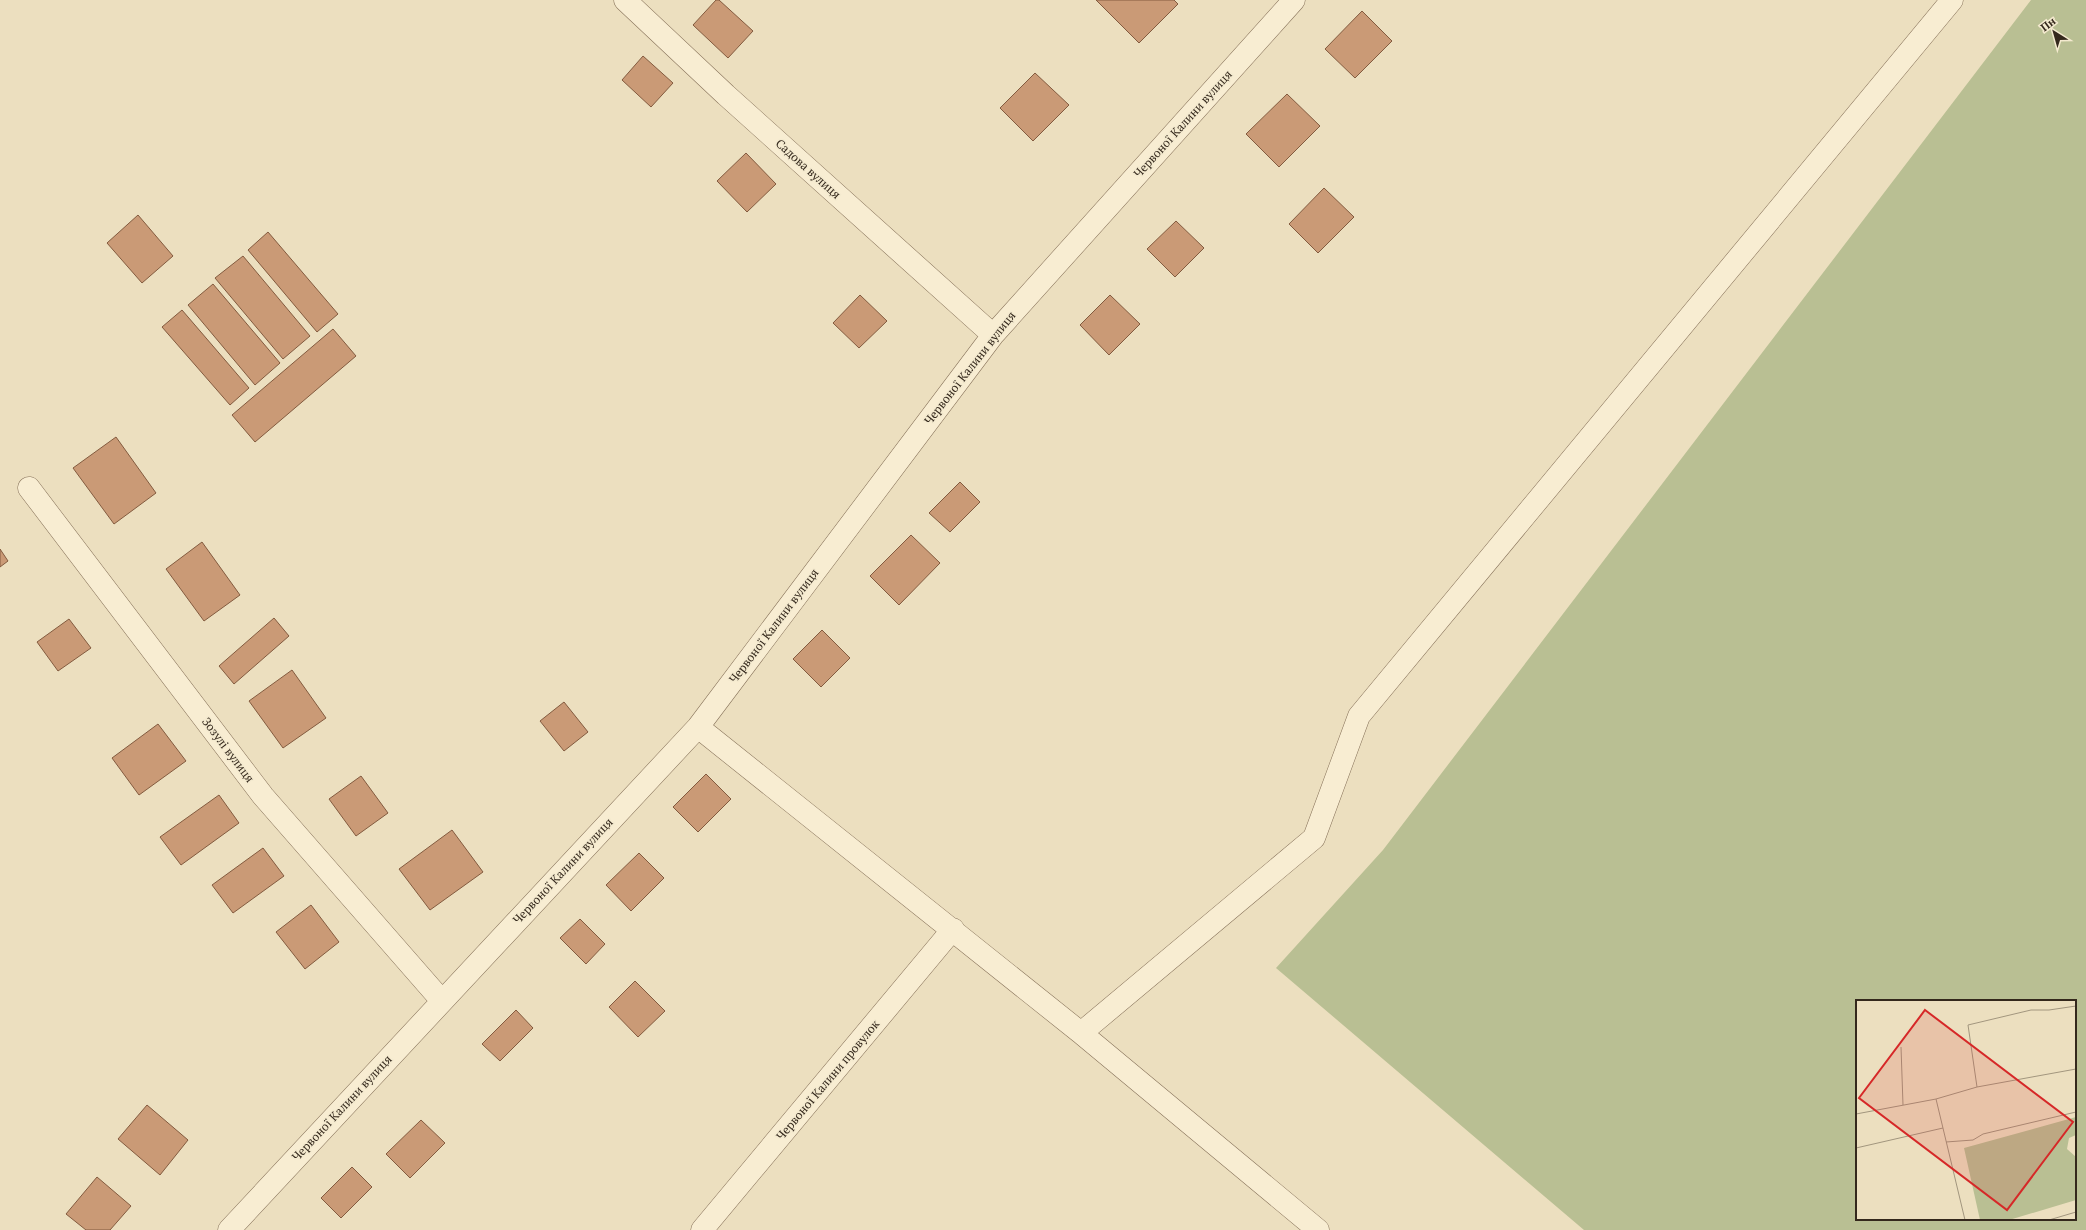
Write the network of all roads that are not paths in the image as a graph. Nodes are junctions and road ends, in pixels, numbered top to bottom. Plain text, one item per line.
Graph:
1 (625, 0) edge
2 (1294, 0) edge
3 (1952, 0) edge
4 (993, 335) junction
5 (29, 488) dead end
6 (698, 726) junction
7 (953, 929) junction
8 (442, 1001) junction
9 (1081, 1033) junction
10 (229, 1230) edge
11 (702, 1230) edge
12 (1318, 1230) edge

1 - 4 street, Садова вулиця
2 - 4 street, Червоної Калини вулиця
3 - 9 street
4 - 6 street, Червоної Калини вулиця
5 - 8 street, Зозулі вулиця
6 - 7 street
6 - 8 street, Червоної Калини вулиця
7 - 9 street
7 - 11 street, Червоної Калини провулок
8 - 10 street, Червоної Калини вулиця
9 - 12 street

